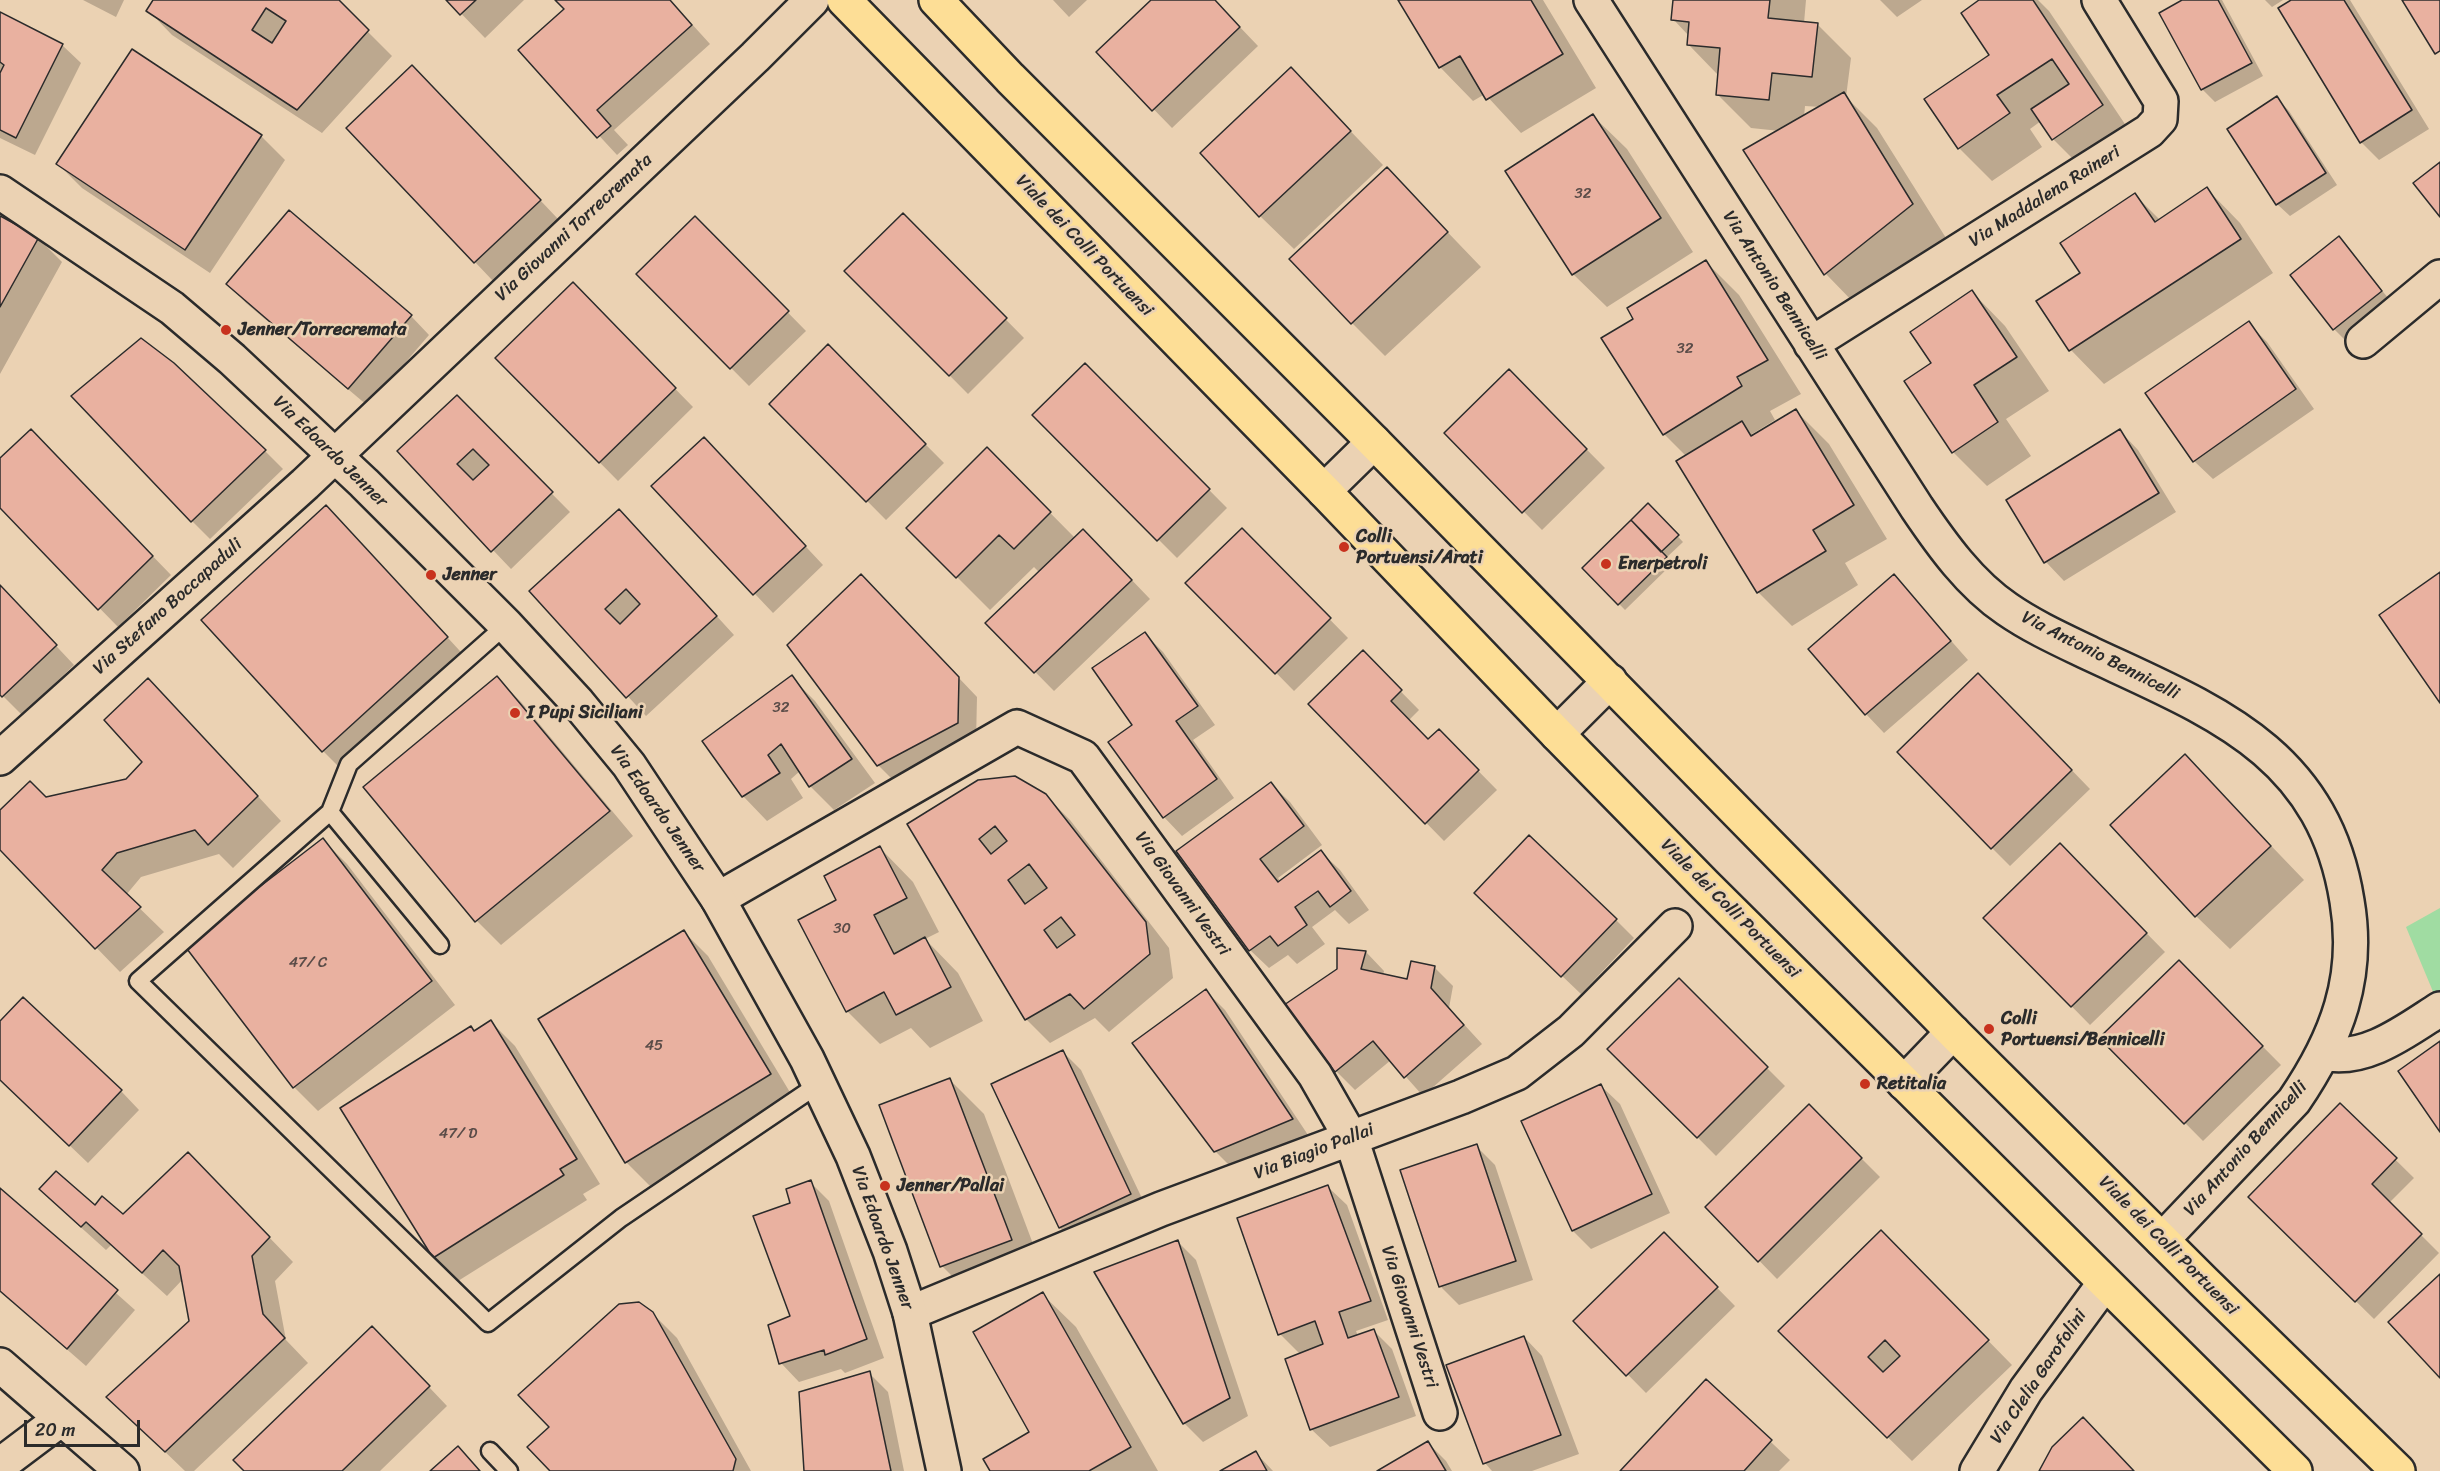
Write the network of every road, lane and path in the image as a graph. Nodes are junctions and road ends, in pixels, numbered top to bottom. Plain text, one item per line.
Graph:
1 (812, 0) edge
2 (844, 0) edge
3 (936, 0) edge
4 (1591, 0) edge
5 (2099, 0) edge
6 (0, 192) edge
7 (2440, 277) edge
8 (2363, 341) dead end
9 (1812, 344) junction
10 (1374, 442) junction
11 (334, 455) junction
12 (1324, 491) junction
13 (506, 625) junction
14 (1610, 681) junction
15 (1557, 734) junction
16 (0, 758) edge
17 (330, 812) junction
18 (718, 899) junction
19 (1676, 926) dead end
20 (440, 945) dead end
21 (2440, 1009) edge
22 (1953, 1032) junction
23 (2323, 1053) junction
24 (1904, 1083) junction
25 (819, 1084) junction
26 (1351, 1138) junction
27 (2162, 1240) junction
28 (2104, 1284) junction
29 (910, 1313) junction
30 (0, 1365) edge
31 (1440, 1413) dead end
32 (61, 1419) junction
33 (490, 1451) dead end
34 (0, 1465) edge
35 (2384, 1467) edge
36 (122, 1471) edge
37 (509, 1471) edge
38 (944, 1471) edge
39 (1977, 1471) edge
40 (2295, 1471) edge

1 - 11 street, Via Giovanni Torrecremata
2 - 12 main road, Viale dei Colli Portuensi
3 - 10 main road, Viale dei Colli Portuensi
4 - 9 street, Via Antonio Bennicelli
5 - 9 street, Via Maddalena Raineri
6 - 11 street, Via Edoardo Jenner
7 - 8 street
9 - 23 street, Via Antonio Bennicelli
10 - 12 street
10 - 14 main road, Viale dei Colli Portuensi
11 - 13 street, Via Edoardo Jenner
11 - 16 street, Via Stefano Boccapaduli
12 - 15 main road, Viale dei Colli Portuensi
13 - 17 lane
13 - 18 street, Via Edoardo Jenner
14 - 15 street
14 - 22 main road, Viale dei Colli Portuensi
15 - 24 main road, Viale dei Colli Portuensi
17 - 20 lane
17 - 25 lane
18 - 25 street, Via Edoardo Jenner
18 - 26 street, Via Giovanni Vestri
19 - 26 street, Via Biagio Pallai
21 - 23 street
22 - 24 street
22 - 27 main road, Viale dei Colli Portuensi
23 - 27 street, Via Antonio Bennicelli
24 - 28 main road, Viale dei Colli Portuensi
25 - 29 street, Via Edoardo Jenner
26 - 29 street, Via Biagio Pallai
26 - 31 street, Via Giovanni Vestri
27 - 35 main road, Viale dei Colli Portuensi
28 - 39 street, Via Clelia Garofolini
28 - 40 main road, Viale dei Colli Portuensi
29 - 38 street, Via Edoardo Jenner
30 - 32 street
32 - 34 street
32 - 36 street
33 - 37 lane

